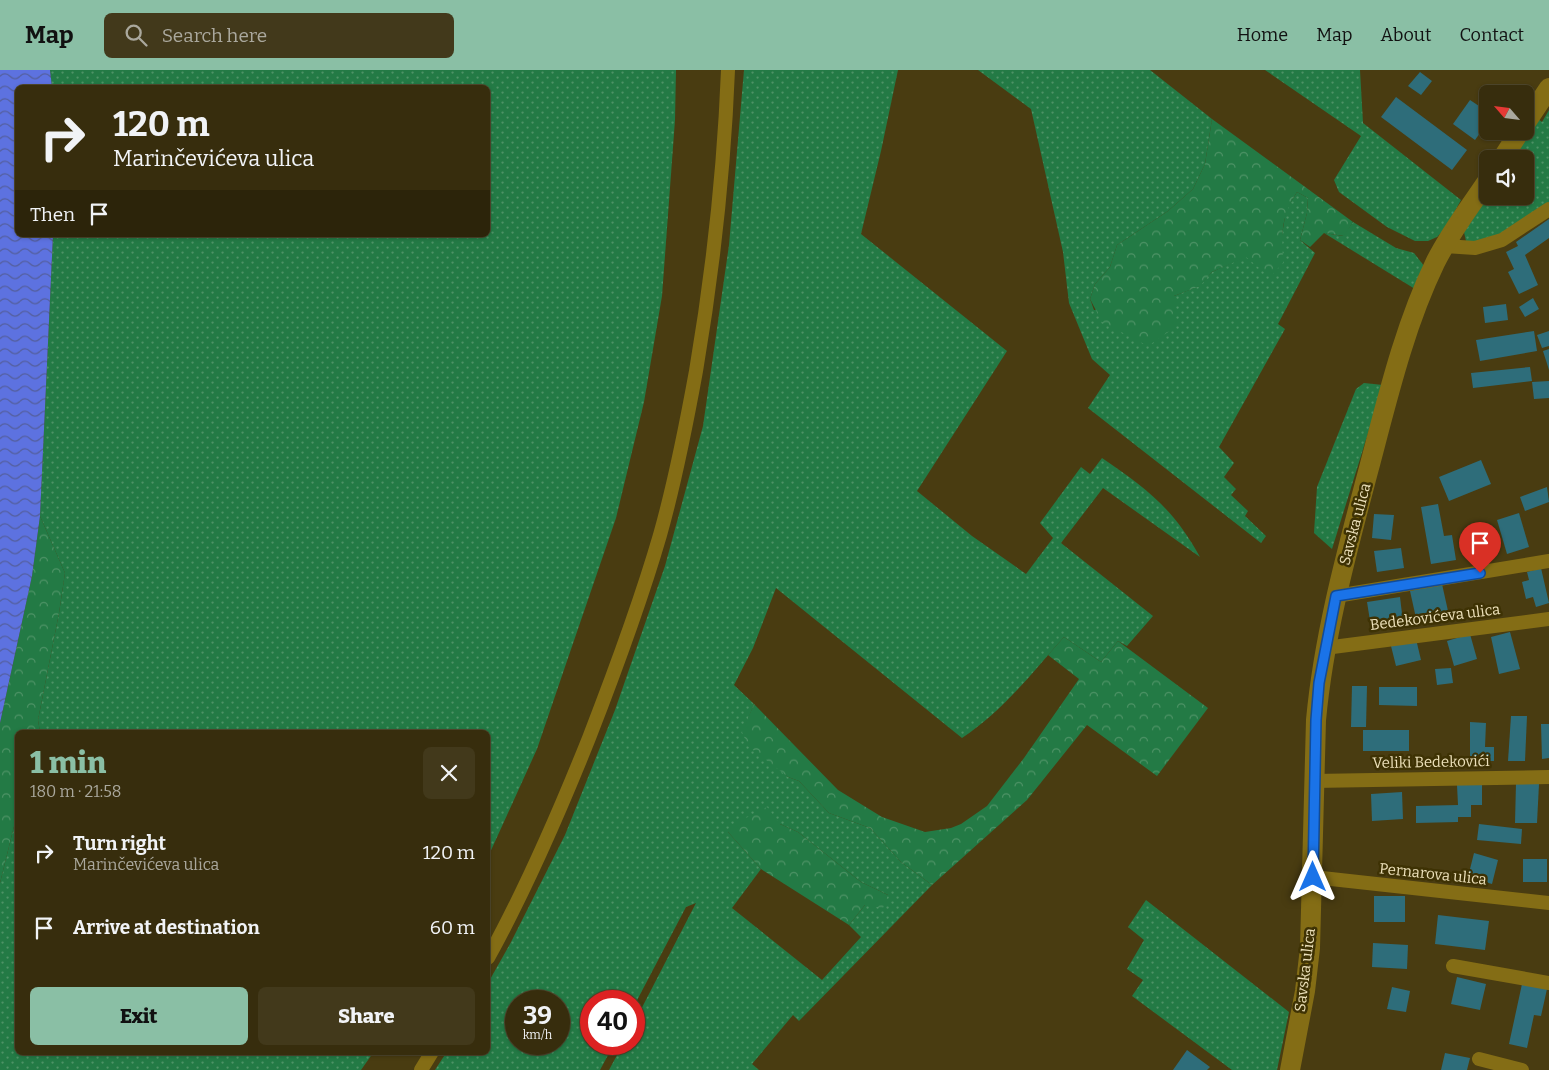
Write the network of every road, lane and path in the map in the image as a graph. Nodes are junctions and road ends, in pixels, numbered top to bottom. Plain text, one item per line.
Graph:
1 (728, 70) edge
2 (1549, 88) edge
3 (1534, 110) edge
4 (1479, 194) edge
5 (1549, 209) edge
6 (1445, 246) junction
7 (1549, 561) edge
8 (1336, 596) junction
9 (1549, 619) edge
10 (1325, 648) junction
11 (1549, 777) edge
12 (1313, 780) junction
13 (1313, 877) junction
14 (1549, 903) edge
15 (490, 954) edge
16 (1453, 966) dead end
17 (1549, 983) edge
18 (430, 1055) edge
19 (1479, 1059) dead end
20 (421, 1070) edge
21 (1290, 1070) edge
22 (1522, 1070) edge

1 - 15 street
2 - 3 street
4 - 6 street, Savska ulica
5 - 6 street
6 - 8 street, Savska ulica
7 - 8 street
8 - 10 street, Savska ulica
9 - 10 street, Bedekovićeva ulica
10 - 12 street, Savska ulica
11 - 12 street, Veliki Bedekovići
12 - 13 street, Savska ulica
13 - 14 street, Pernarova ulica
13 - 21 street, Savska ulica
16 - 17 street
18 - 20 street
19 - 22 street

